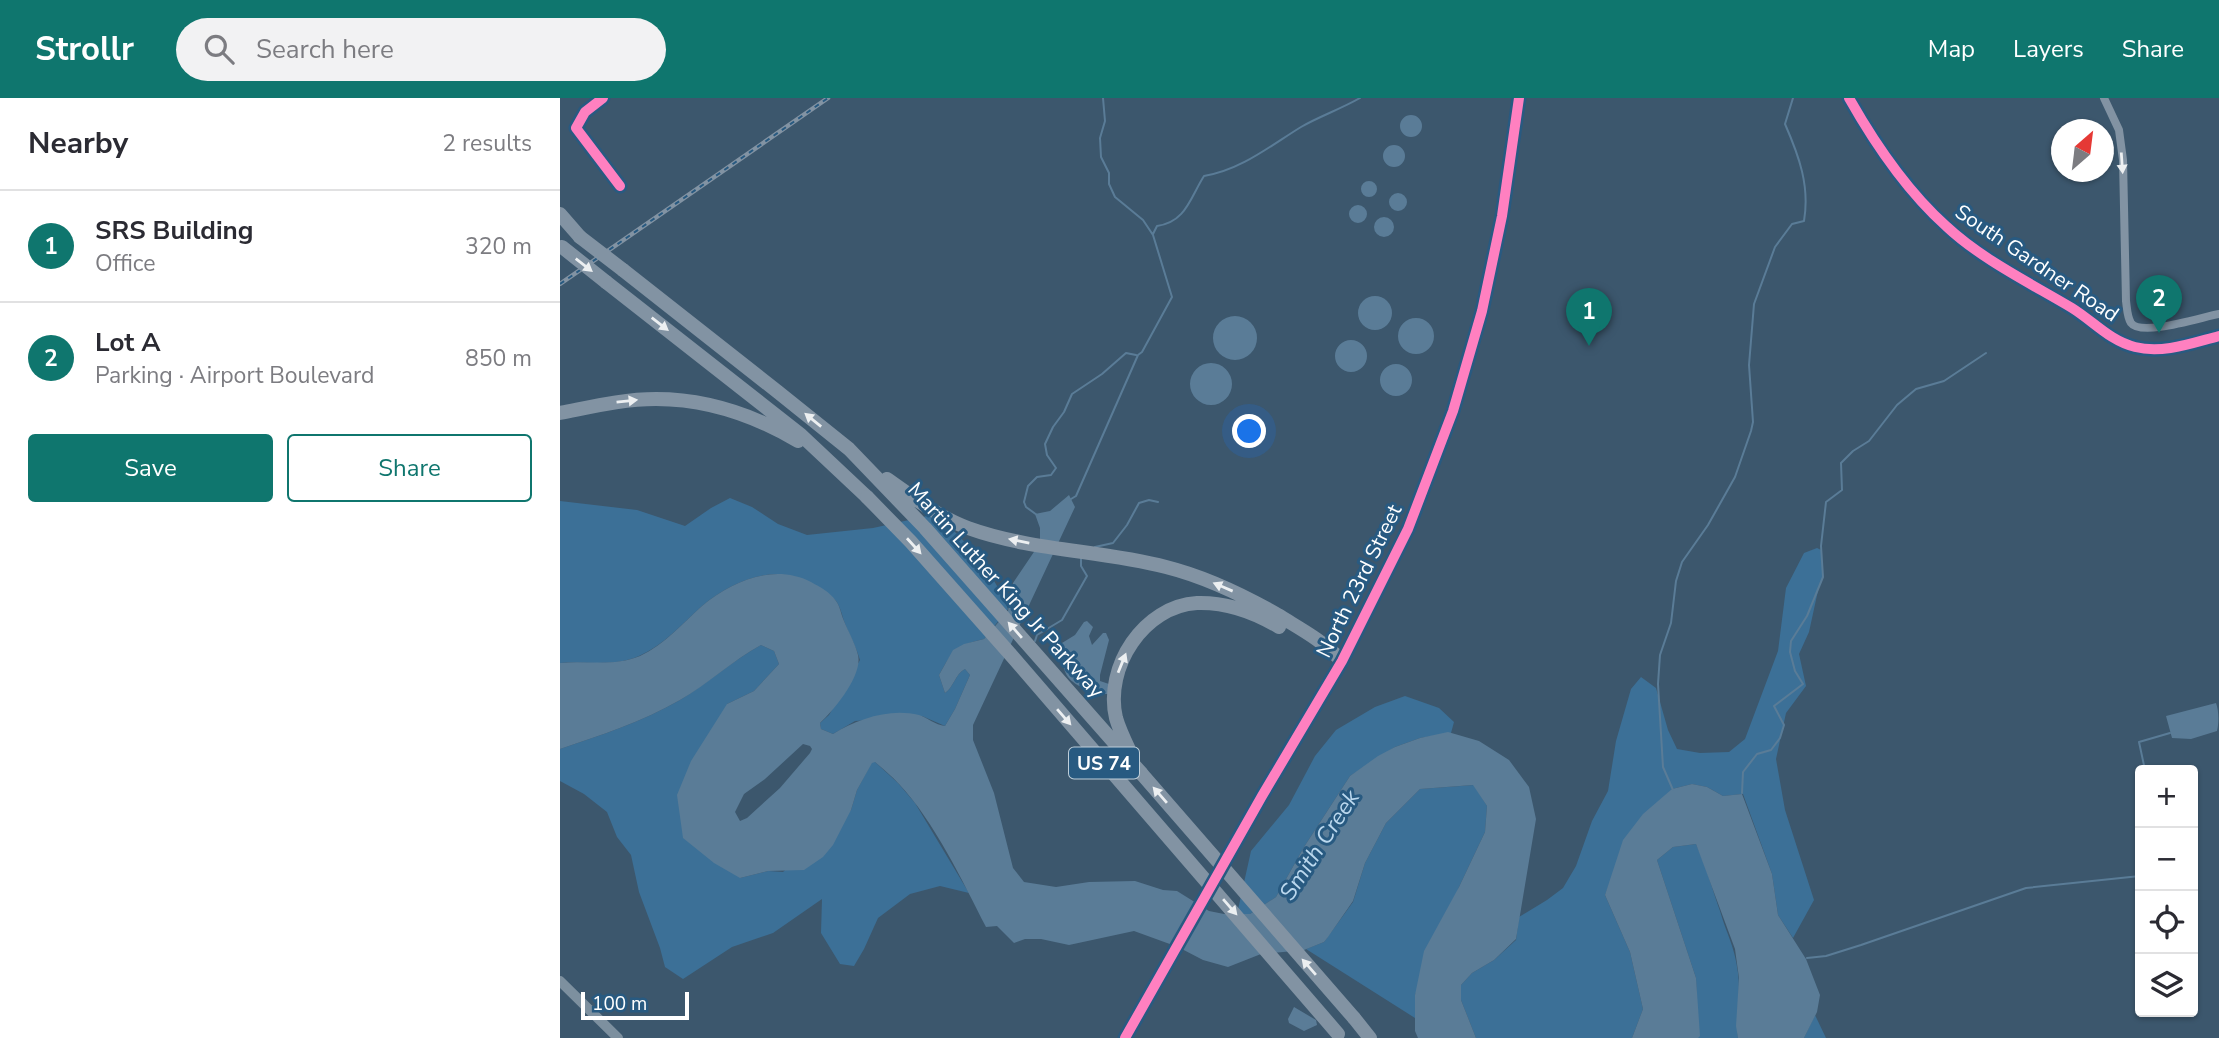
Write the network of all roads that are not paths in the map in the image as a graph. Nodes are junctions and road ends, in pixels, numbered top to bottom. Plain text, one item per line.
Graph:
1 (603, 98) edge
2 (1519, 98) edge
3 (1849, 98) edge
4 (2104, 98) edge
5 (620, 186) dead end
6 (560, 214) edge
7 (560, 221) edge
8 (580, 237) junction
9 (561, 247) edge
10 (2219, 314) edge
11 (2219, 336) edge
12 (560, 413) edge
13 (836, 468) junction
14 (884, 480) junction
15 (1342, 661) junction
16 (1141, 773) junction
17 (560, 981) edge
18 (1340, 1037) edge
19 (618, 1038) edge
20 (1125, 1038) edge
21 (1370, 1038) edge

1 - 5 street
2 - 15 main road, North 23rd Street
3 - 11 street, South Gardner Road
4 -> 10 street
6 - 8 highway
7 - 8 highway
14 -> 8 highway, bridge
9 -> 13 highway, Martin Luther King Jr Parkway / US 74, bridge
12 -> 13 highway
13 -> 18 highway, Martin Luther King Jr Parkway / US 74, bridge
15 -> 14 highway
16 -> 14 highway, Martin Luther King Jr Parkway / US 74
16 -> 15 highway
15 - 20 main road, North 23rd Street
21 -> 16 highway, Martin Luther King Jr Parkway / US 74, bridge
17 - 19 main road

